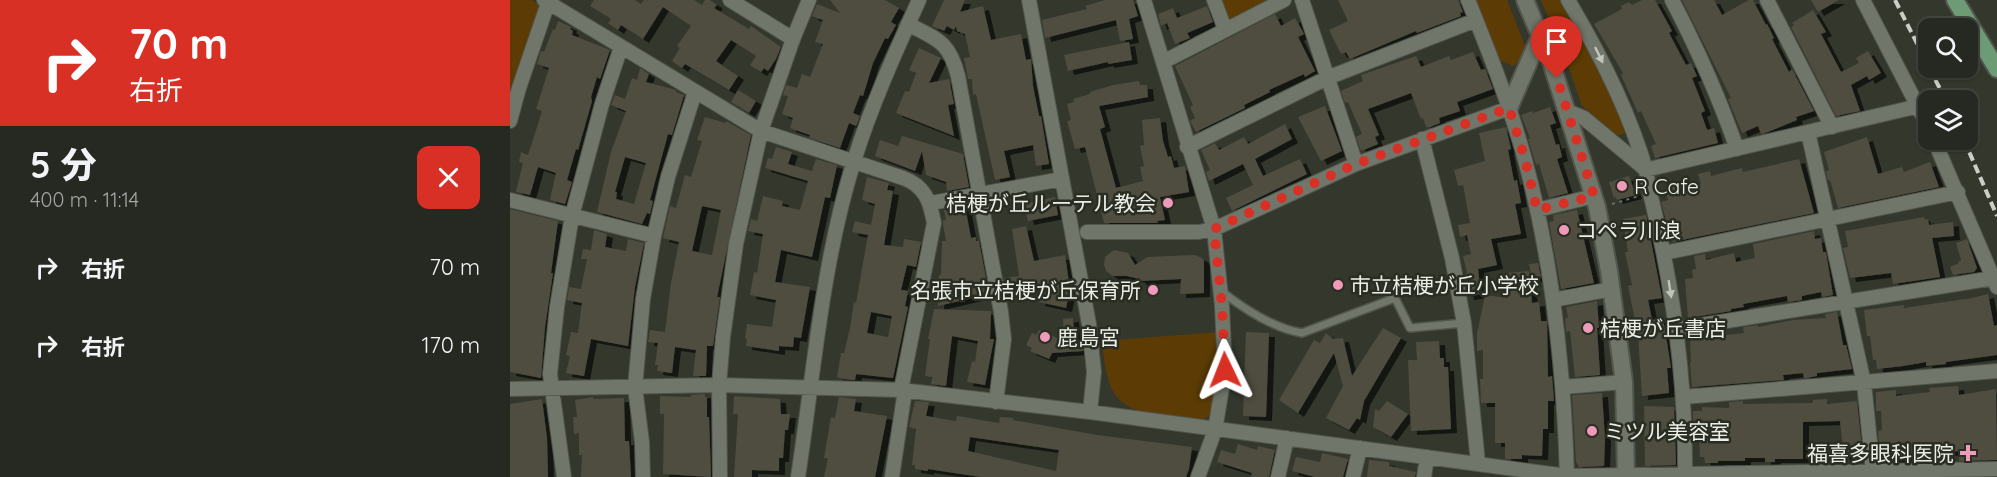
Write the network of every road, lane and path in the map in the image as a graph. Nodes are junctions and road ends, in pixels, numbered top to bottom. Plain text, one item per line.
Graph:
1 (730, 0) edge
2 (809, 0) edge
3 (1029, 0) edge
4 (1144, 0) edge
5 (1214, 0) edge
6 (1284, 0) edge
7 (1302, 0) edge
8 (1468, 0) edge
9 (1525, 0) edge
10 (1672, 0) edge
11 (1767, 0) edge
12 (1863, 0) edge
13 (1955, 0) edge
14 (546, 1) edge
15 (1573, 1) edge
16 (912, 2) edge
17 (1476, 20) junction
18 (908, 24) junction
19 (1225, 29) junction
20 (1540, 36) junction
21 (793, 39) junction
22 (621, 47) junction
23 (1163, 62) junction
24 (1997, 69) edge
25 (1327, 78) junction
26 (695, 92) junction
27 (1918, 104) edge
28 (1918, 106) edge
29 (1509, 108) junction
30 (1567, 111) junction
31 (510, 121) edge
32 (1832, 127) junction
33 (761, 131) junction
34 (1808, 132) junction
35 (1422, 139) junction
36 (1187, 147) junction
37 (1737, 149) junction
38 (1939, 150) edge
39 (853, 163) junction
40 (1356, 164) junction
41 (1646, 170) junction
42 (1062, 179) junction
43 (1958, 192) junction
44 (980, 193) junction
45 (1650, 193) junction
46 (510, 200) edge
47 (1595, 201) junction
48 (931, 203) junction
49 (1537, 210) junction
50 (572, 216) junction
51 (1827, 220) junction
52 (1214, 229) junction
53 (1087, 232) dead end
54 (654, 236) junction
55 (1664, 253) junction
56 (1995, 282) edge
57 (1612, 289) junction
58 (1220, 291) junction
59 (1552, 300) junction
60 (1845, 302) junction
61 (1464, 323) junction
62 (1677, 329) junction
63 (1997, 371) edge
64 (1624, 382) junction
65 (1864, 383) junction
66 (719, 385) junction
67 (812, 386) junction
68 (635, 387) junction
69 (1563, 387) junction
70 (551, 388) junction
71 (510, 389) edge
72 (903, 390) junction
73 (1683, 397) junction
74 (996, 402) junction
75 (1090, 412) junction
76 (1215, 430) junction
77 (1287, 438) junction
78 (1360, 448) junction
79 (1427, 457) junction
80 (1478, 463) junction
81 (1997, 469) edge
82 (1494, 471) edge
83 (1873, 472) junction
84 (1902, 474) edge
85 (1685, 476) edge
86 (564, 477) edge
87 (643, 477) edge
88 (720, 477) edge
89 (798, 477) edge
90 (896, 477) edge
91 (1198, 477) edge
92 (1278, 477) edge
93 (1353, 477) edge
94 (1424, 477) edge
95 (1567, 477) edge
96 (1626, 477) edge

1 - 21 street
2 - 21 street
3 - 42 street
4 - 23 street
5 - 19 street
6 - 19 street
7 - 25 street
8 - 17 street
9 - 20 street
10 - 37 street
11 - 32 street
12 - 27 street
13 - 24 main road
14 - 22 street
14 - 31 street
15 -> 41 street
16 - 18 street
17 - 25 street
17 - 29 street
18 - 39 street
18 - 44 street
19 - 23 street
20 - 29 street
20 - 30 street
21 - 33 street
22 - 26 street
22 - 50 street
23 - 36 street
25 - 36 street
25 - 40 street
26 - 33 street
26 - 54 street
28 - 32 street
29 - 35 street
29 - 49 street
30 - 41 street
30 - 47 street
32 - 34 street
33 - 39 street
33 - 66 street
34 - 37 street
34 - 51 street
35 - 40 street
35 - 61 street
36 - 52 street
37 - 41 street
38 - 43 street
39 - 48 street
39 - 67 street
40 - 52 street
41 - 45 street
42 - 44 street
42 - 75 street
43 - 51 street
43 - 56 street
44 - 48 street
44 - 74 street
45 - 47 path
45 - 55 street
46 - 50 street
47 - 49 street
47 - 57 street
48 - 72 street
49 - 59 street
50 - 54 street
50 - 70 street
51 - 55 street
51 - 60 street
52 - 53 street
52 - 58 street
54 - 68 street
55 -> 62 street
56 - 60 street
57 - 59 street
57 - 64 street
58 - 61 lane
58 - 76 street
59 - 69 street
60 - 62 street
60 - 65 street
61 - 80 street
62 - 73 street
63 - 65 street
64 - 69 street
64 - 96 street
65 - 73 street
65 - 83 street
66 - 67 street
66 - 68 street
66 - 88 street
67 - 72 street
67 - 89 street
68 - 70 street
68 - 87 street
69 - 95 street
70 - 71 street
70 - 86 street
72 - 74 street
72 - 90 street
73 - 85 street
74 - 75 street
75 - 76 street
76 - 77 street
76 - 91 street
77 - 78 street
77 - 92 street
78 - 79 street
78 - 93 street
79 - 80 street
79 - 94 street
80 - 82 street
81 - 84 street
82 - 95 street
83 - 84 street
83 - 85 street
85 - 96 street
95 - 96 street

